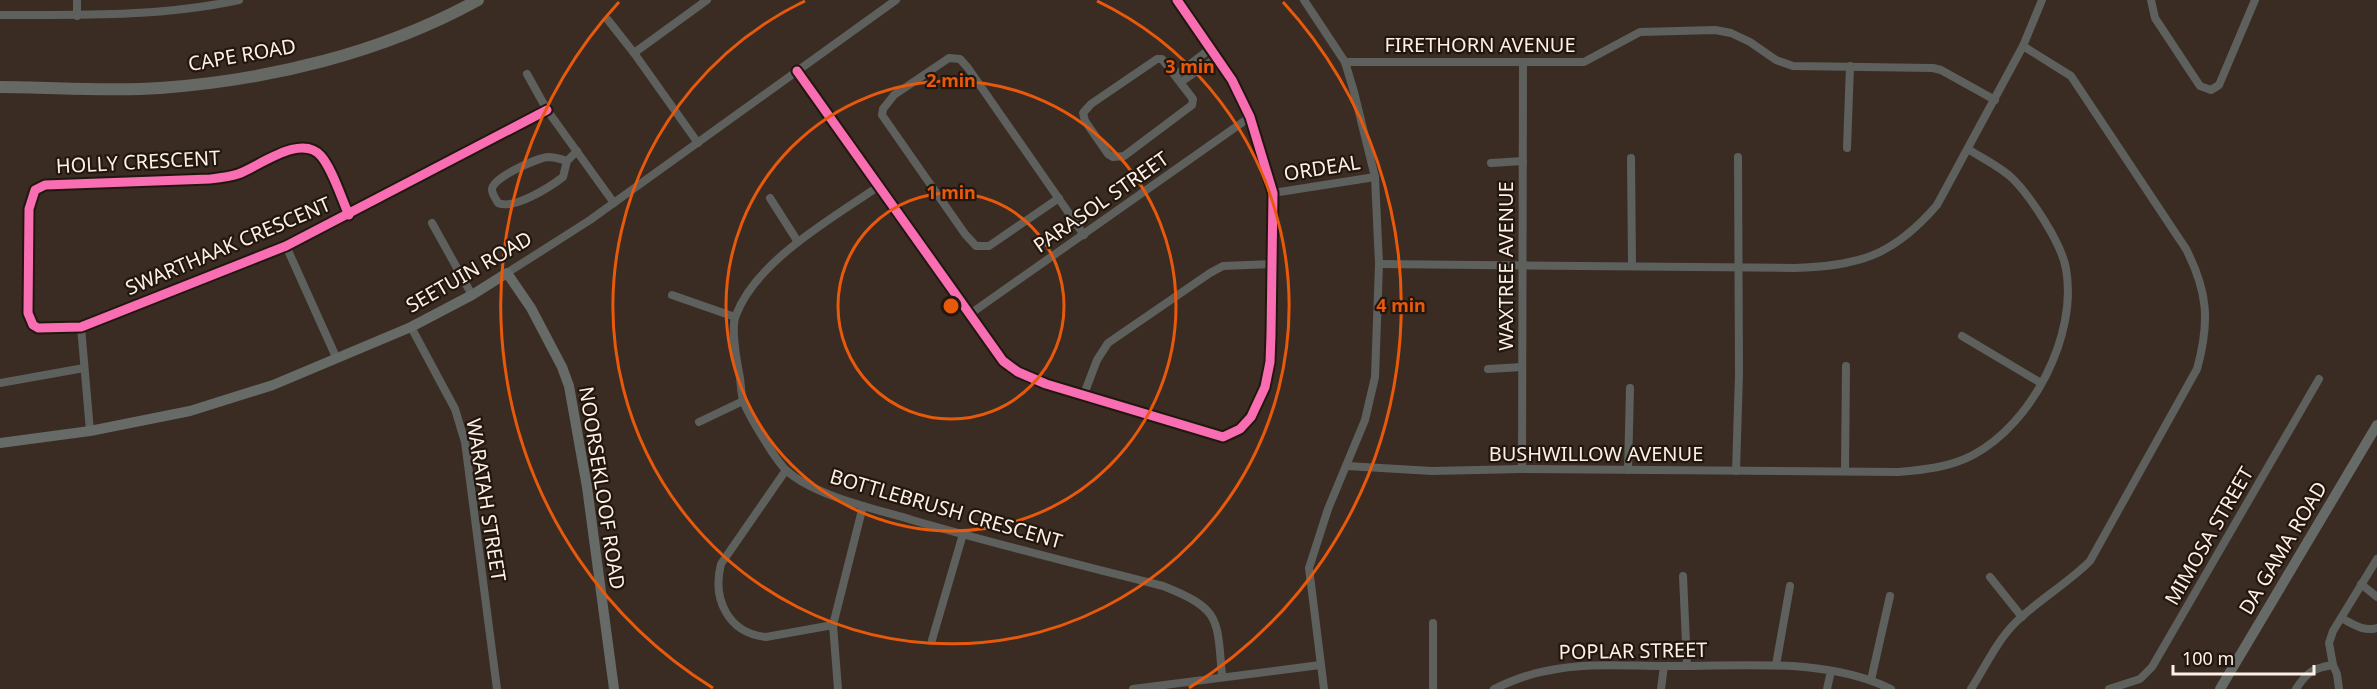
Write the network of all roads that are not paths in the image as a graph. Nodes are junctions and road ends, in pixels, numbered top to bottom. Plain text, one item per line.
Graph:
1 (77, 0) edge
2 (239, 0) edge
3 (478, 0) edge
4 (707, 0) edge
5 (896, 0) edge
6 (1177, 0) edge
7 (1305, 0) edge
8 (2042, 0) edge
9 (2151, 0) edge
10 (2255, 0) edge
11 (197, 4) edge
12 (0, 15) edge
13 (77, 16) junction
14 (608, 20) dead end
15 (2023, 46) junction
16 (1210, 49) junction
17 (634, 53) junction
18 (1216, 58) junction
19 (1345, 62) junction
20 (1523, 63) junction
21 (1850, 66) junction
22 (797, 71) junction
23 (527, 74) dead end
24 (1176, 75) junction
25 (1181, 82) junction
26 (0, 87) edge
27 (1995, 100) junction
28 (547, 110) junction
29 (1250, 117) junction
30 (698, 143) junction
31 (1847, 148) dead end
32 (1968, 149) junction
33 (578, 152) junction
34 (1738, 157) dead end
35 (1630, 158) dead end
36 (567, 160) junction
37 (1523, 161) junction
38 (1491, 163) dead end
39 (1375, 177) junction
40 (879, 186) junction
41 (1273, 193) junction
42 (770, 198) dead end
43 (1059, 198) junction
44 (614, 203) junction
45 (349, 215) junction
46 (432, 223) dead end
47 (1084, 234) junction
48 (798, 242) junction
49 (286, 246) junction
50 (1273, 264) junction
51 (1379, 264) junction
52 (1524, 266) junction
53 (1632, 266) junction
54 (1739, 267) junction
55 (507, 273) junction
56 (472, 295) junction
57 (672, 295) dead end
58 (970, 314) junction
59 (735, 317) junction
60 (81, 327) junction
61 (411, 327) junction
62 (1962, 336) dead end
63 (336, 357) junction
64 (1846, 366) dead end
65 (84, 368) junction
66 (1522, 368) junction
67 (1488, 369) dead end
68 (2319, 379) dead end
69 (0, 382) edge
70 (2041, 383) junction
71 (1630, 387) dead end
72 (1084, 394) junction
73 (743, 401) junction
74 (699, 422) dead end
75 (2377, 425) edge
76 (90, 431) junction
77 (0, 443) edge
78 (1347, 466) junction
79 (1522, 469) junction
80 (786, 470) junction
81 (1628, 470) junction
82 (1736, 471) junction
83 (1845, 471) junction
84 (863, 506) junction
85 (963, 534) junction
86 (2377, 559) edge
87 (1683, 576) dead end
88 (1990, 577) dead end
89 (2361, 584) junction
90 (1790, 586) dead end
91 (1890, 596) dead end
92 (2377, 597) edge
93 (2022, 617) junction
94 (2341, 618) junction
95 (1433, 622) dead end
96 (833, 625) junction
97 (2377, 628) edge
98 (932, 640) dead end
99 (1320, 665) junction
100 (1776, 665) junction
101 (2333, 665) junction
102 (1664, 666) junction
103 (1687, 666) junction
104 (1831, 671) junction
105 (1222, 676) junction
106 (1871, 680) junction
107 (497, 689) edge
108 (614, 689) edge
109 (838, 689) edge
110 (1133, 689) edge
111 (1324, 689) edge
112 (1433, 689) edge
113 (1494, 689) edge
114 (1661, 689) edge
115 (1827, 689) edge
116 (1891, 689) edge
117 (1971, 689) edge
118 (2109, 689) edge
119 (2220, 689) edge
120 (2296, 689) edge
121 (2339, 689) edge

1 - 13 street
2 - 11 street
3 - 26 main road, CAPE ROAD
4 - 17 street
5 - 22 street, SEETUIN ROAD
6 - 16 street
7 - 19 street
8 - 15 street
9 - 10 street
11 - 13 street
12 - 13 street
14 - 17 street
15 - 27 street
15 - 93 street
16 - 18 street
16 - 24 street
17 - 30 street
18 - 25 street
18 - 29 street
19 - 20 street, FIRETHORN AVENUE
19 - 39 street
20 - 21 street, FIRETHORN AVENUE
20 - 37 street, WAXTREE AVENUE
21 - 27 street, FIRETHORN AVENUE
21 - 31 street
22 - 30 street, SEETUIN ROAD
22 - 40 street
23 - 28 street
24 - 25 street
24 - 25 street
27 - 32 street
28 - 33 street
28 - 45 street, SWARTHAAK CRESCENT
29 - 41 street
29 - 47 street, PARASOL STREET
30 - 44 street, SEETUIN ROAD
32 - 54 street
32 - 70 street, BUSHWILLOW AVENUE
33 - 36 street
33 - 44 street
34 - 54 street
35 - 53 street
36 - 36 street
37 - 38 street
37 - 52 street, WAXTREE AVENUE
39 - 41 street, ORDEAL
39 - 51 street
40 - 48 street
40 - 58 street
41 - 50 street
42 - 48 street
43 - 43 street
43 - 47 street
44 - 55 street, SEETUIN ROAD
45 - 49 street, SWARTHAAK CRESCENT
45 - 60 street, HOLLY CRESCENT
46 - 56 street
47 - 58 street, PARASOL STREET
48 - 59 street
49 - 60 street, SWARTHAAK CRESCENT
49 - 63 street
50 - 72 street
50 - 72 street
51 - 52 street
51 - 78 street
52 - 53 street
52 - 66 street, WAXTREE AVENUE
53 - 54 street
54 - 82 street
55 - 56 street, SEETUIN ROAD
55 - 108 street, NOORSEKLOOF ROAD
56 - 61 street, SEETUIN ROAD
57 - 59 street
58 - 72 street
59 - 73 street, BOTTLEBRUSH CRESCENT
60 - 65 street
61 - 63 street, SEETUIN ROAD
61 - 107 street, WARATAH STREET
62 - 70 street
63 - 76 street, SEETUIN ROAD
64 - 83 street
65 - 69 street
65 - 76 street
66 - 67 street
66 - 79 street, WAXTREE AVENUE
68 - 118 street, MIMOSA STREET
70 - 83 street, BUSHWILLOW AVENUE
71 - 81 street
73 - 74 street
73 - 80 street, BOTTLEBRUSH CRESCENT
75 - 119 street, DA GAMA ROAD
76 - 77 street, SEETUIN ROAD
78 - 79 street, BUSHWILLOW AVENUE
78 - 99 street
79 - 81 street, BUSHWILLOW AVENUE
80 - 84 street, BOTTLEBRUSH CRESCENT
80 - 96 street
81 - 82 street, BUSHWILLOW AVENUE
82 - 83 street, BUSHWILLOW AVENUE
84 - 85 street, BOTTLEBRUSH CRESCENT
84 - 96 street
85 - 98 street
85 - 105 street, BOTTLEBRUSH CRESCENT
86 - 89 street
87 - 103 street
88 - 93 street
89 - 92 street
89 - 94 street
90 - 100 street
91 - 106 street
93 - 117 street
94 - 97 street
94 - 101 street
95 - 112 street
96 - 109 street
99 - 105 street
99 - 111 street
100 - 103 street, POPLAR STREET
100 - 104 street, POPLAR STREET
101 - 120 street
101 - 121 street
102 - 103 street, POPLAR STREET
102 - 113 street, POPLAR STREET
102 - 114 street
104 - 106 street, POPLAR STREET
104 - 115 street
105 - 110 street
106 - 116 street, POPLAR STREET

